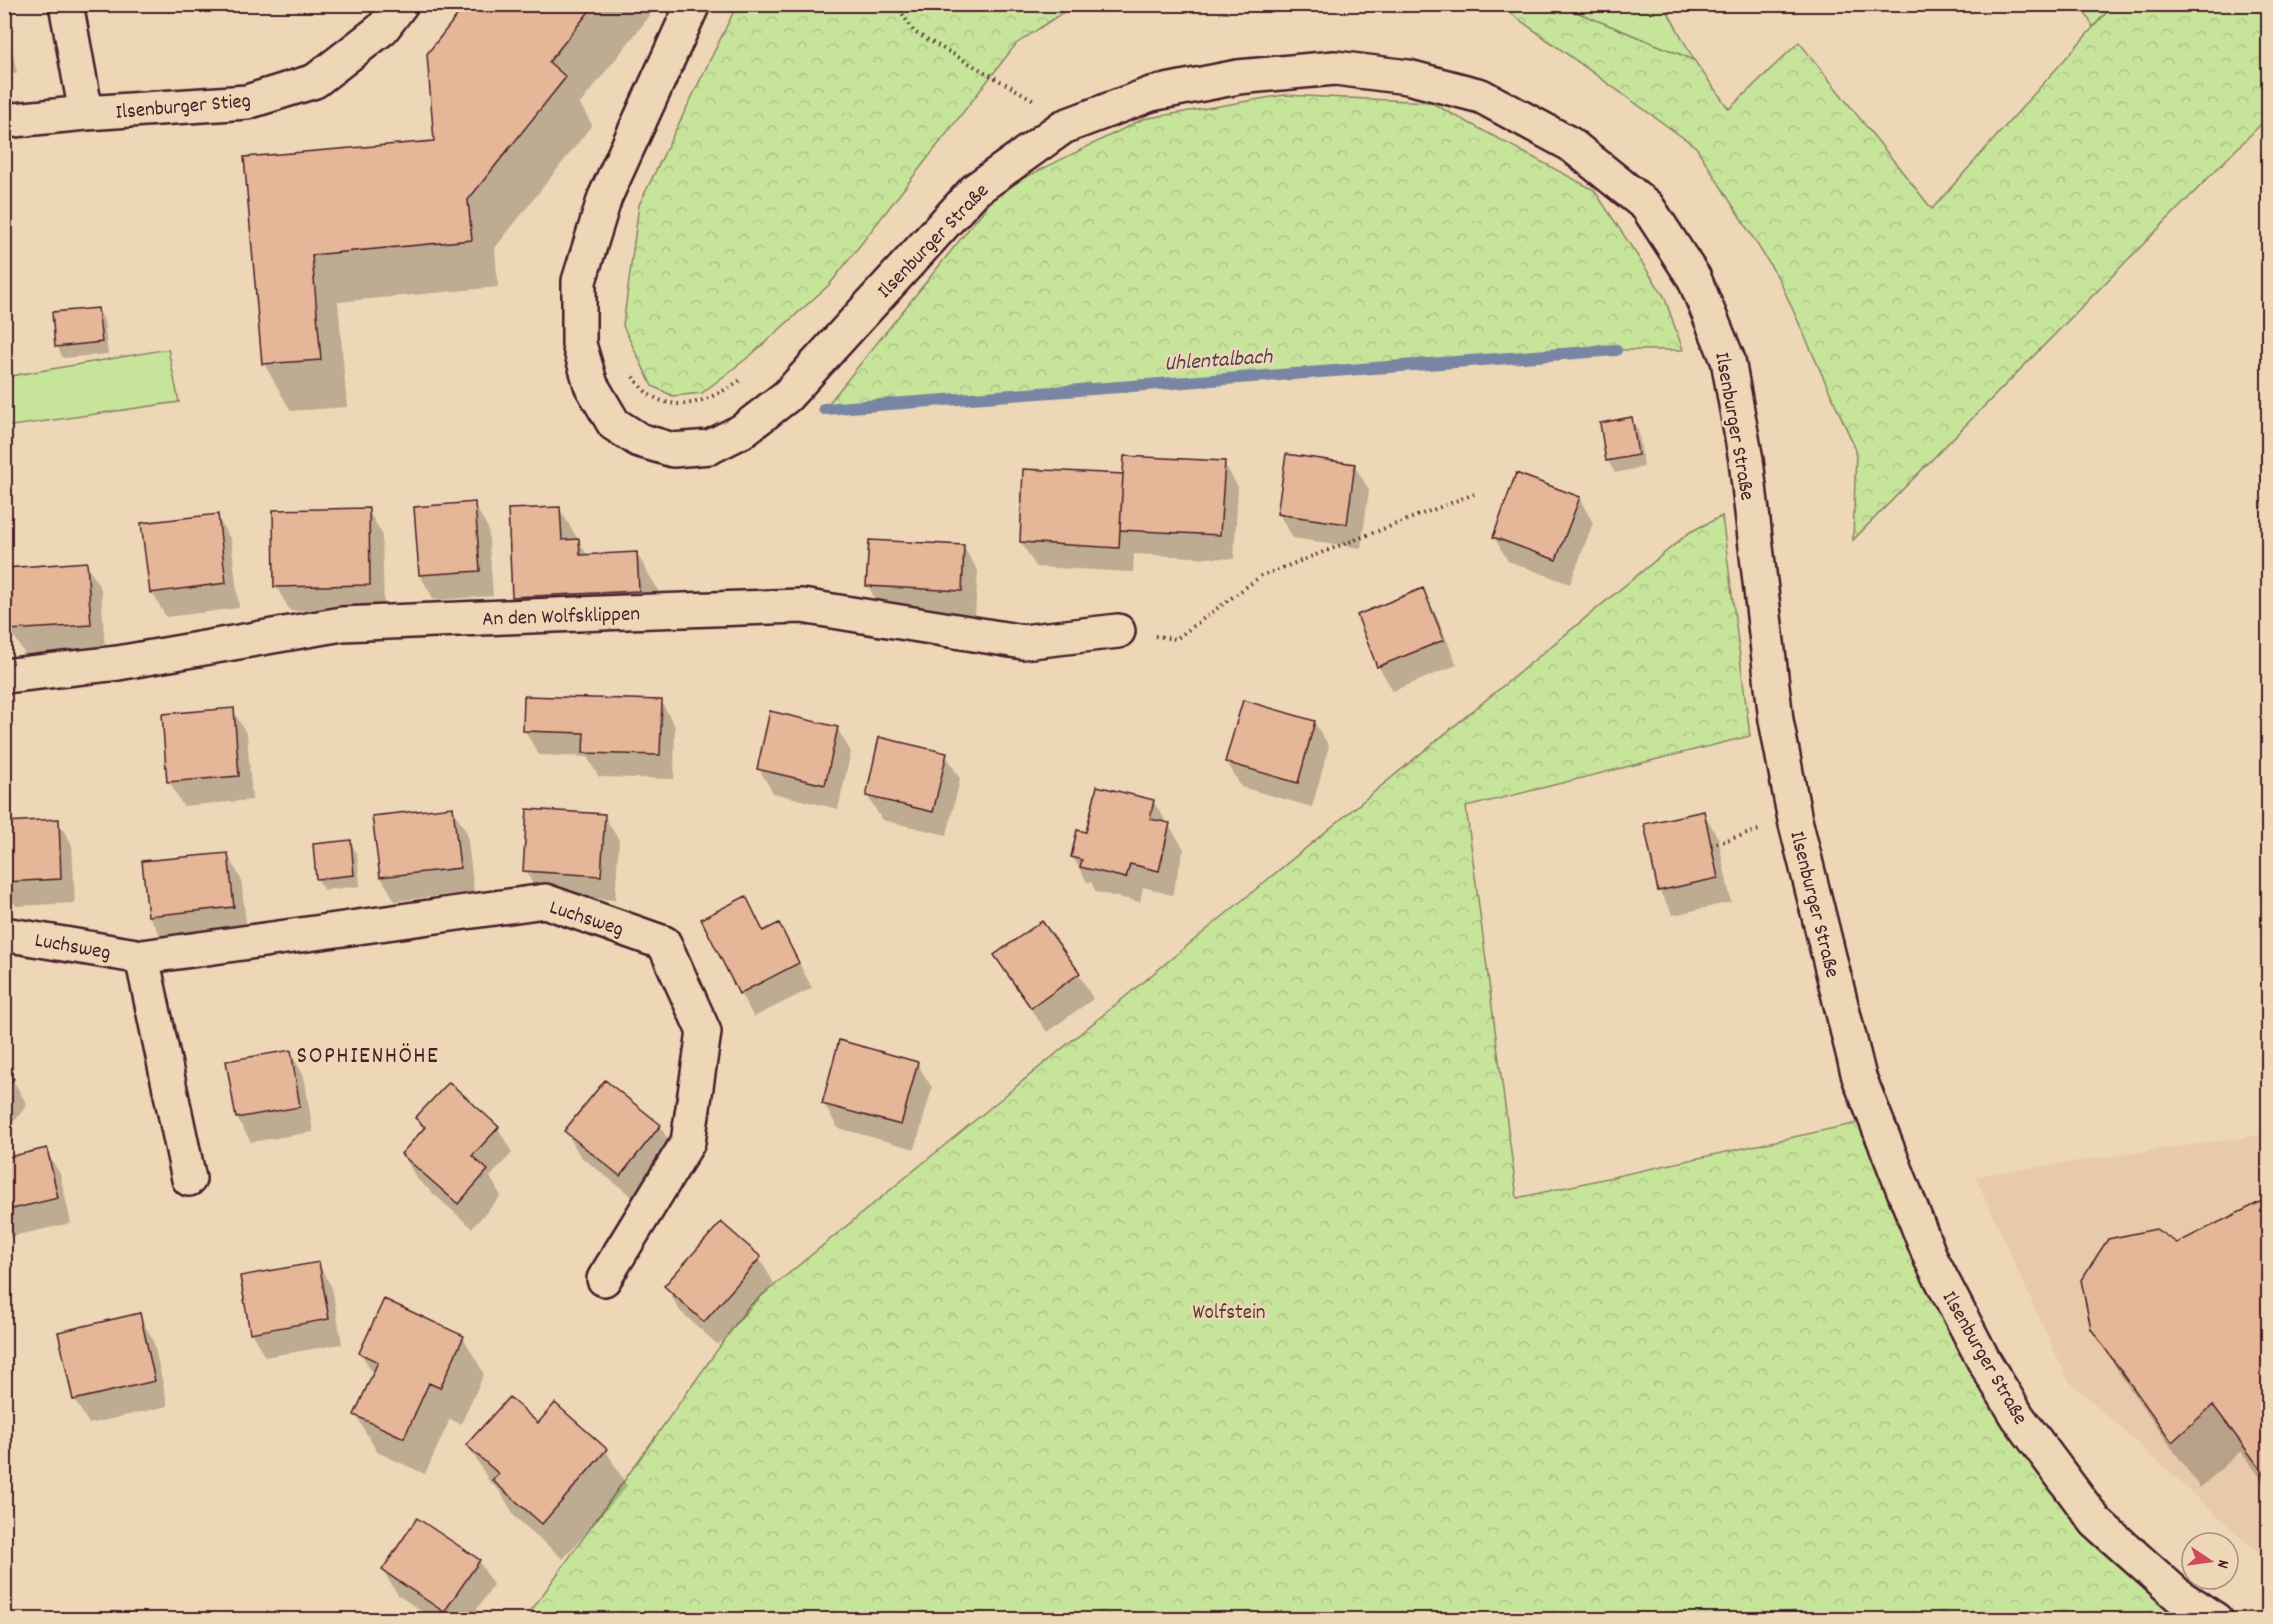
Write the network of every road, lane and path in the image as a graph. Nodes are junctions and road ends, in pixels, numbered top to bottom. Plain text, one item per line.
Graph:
1 (66, 4) edge
2 (401, 4) edge
3 (693, 4) edge
4 (896, 4) edge
5 (1044, 105) dead end
6 (86, 113) junction
7 (4, 121) edge
8 (632, 376) dead end
9 (745, 377) dead end
10 (1474, 494) dead end
11 (1118, 631) joint
12 (4, 676) edge
13 (1794, 820) junction
14 (1711, 845) dead end
15 (4, 934) edge
16 (142, 957) junction
17 (189, 1179) dead end
18 (604, 1279) dead end
19 (2216, 1620) edge

1 - 6 main road
2 - 6 main road, Ilsenburger Stieg
3 - 13 main road, Ilsenburger Straße
4 - 5 path
6 - 7 main road, Ilsenburger Stieg
8 - 9 path
10 - 11 path
11 - 12 main road, An den Wolfsklippen
13 - 14 path
13 - 19 main road, Ilsenburger Straße
15 - 16 main road, Luchsweg
16 - 17 main road
16 - 18 main road, Luchsweg

